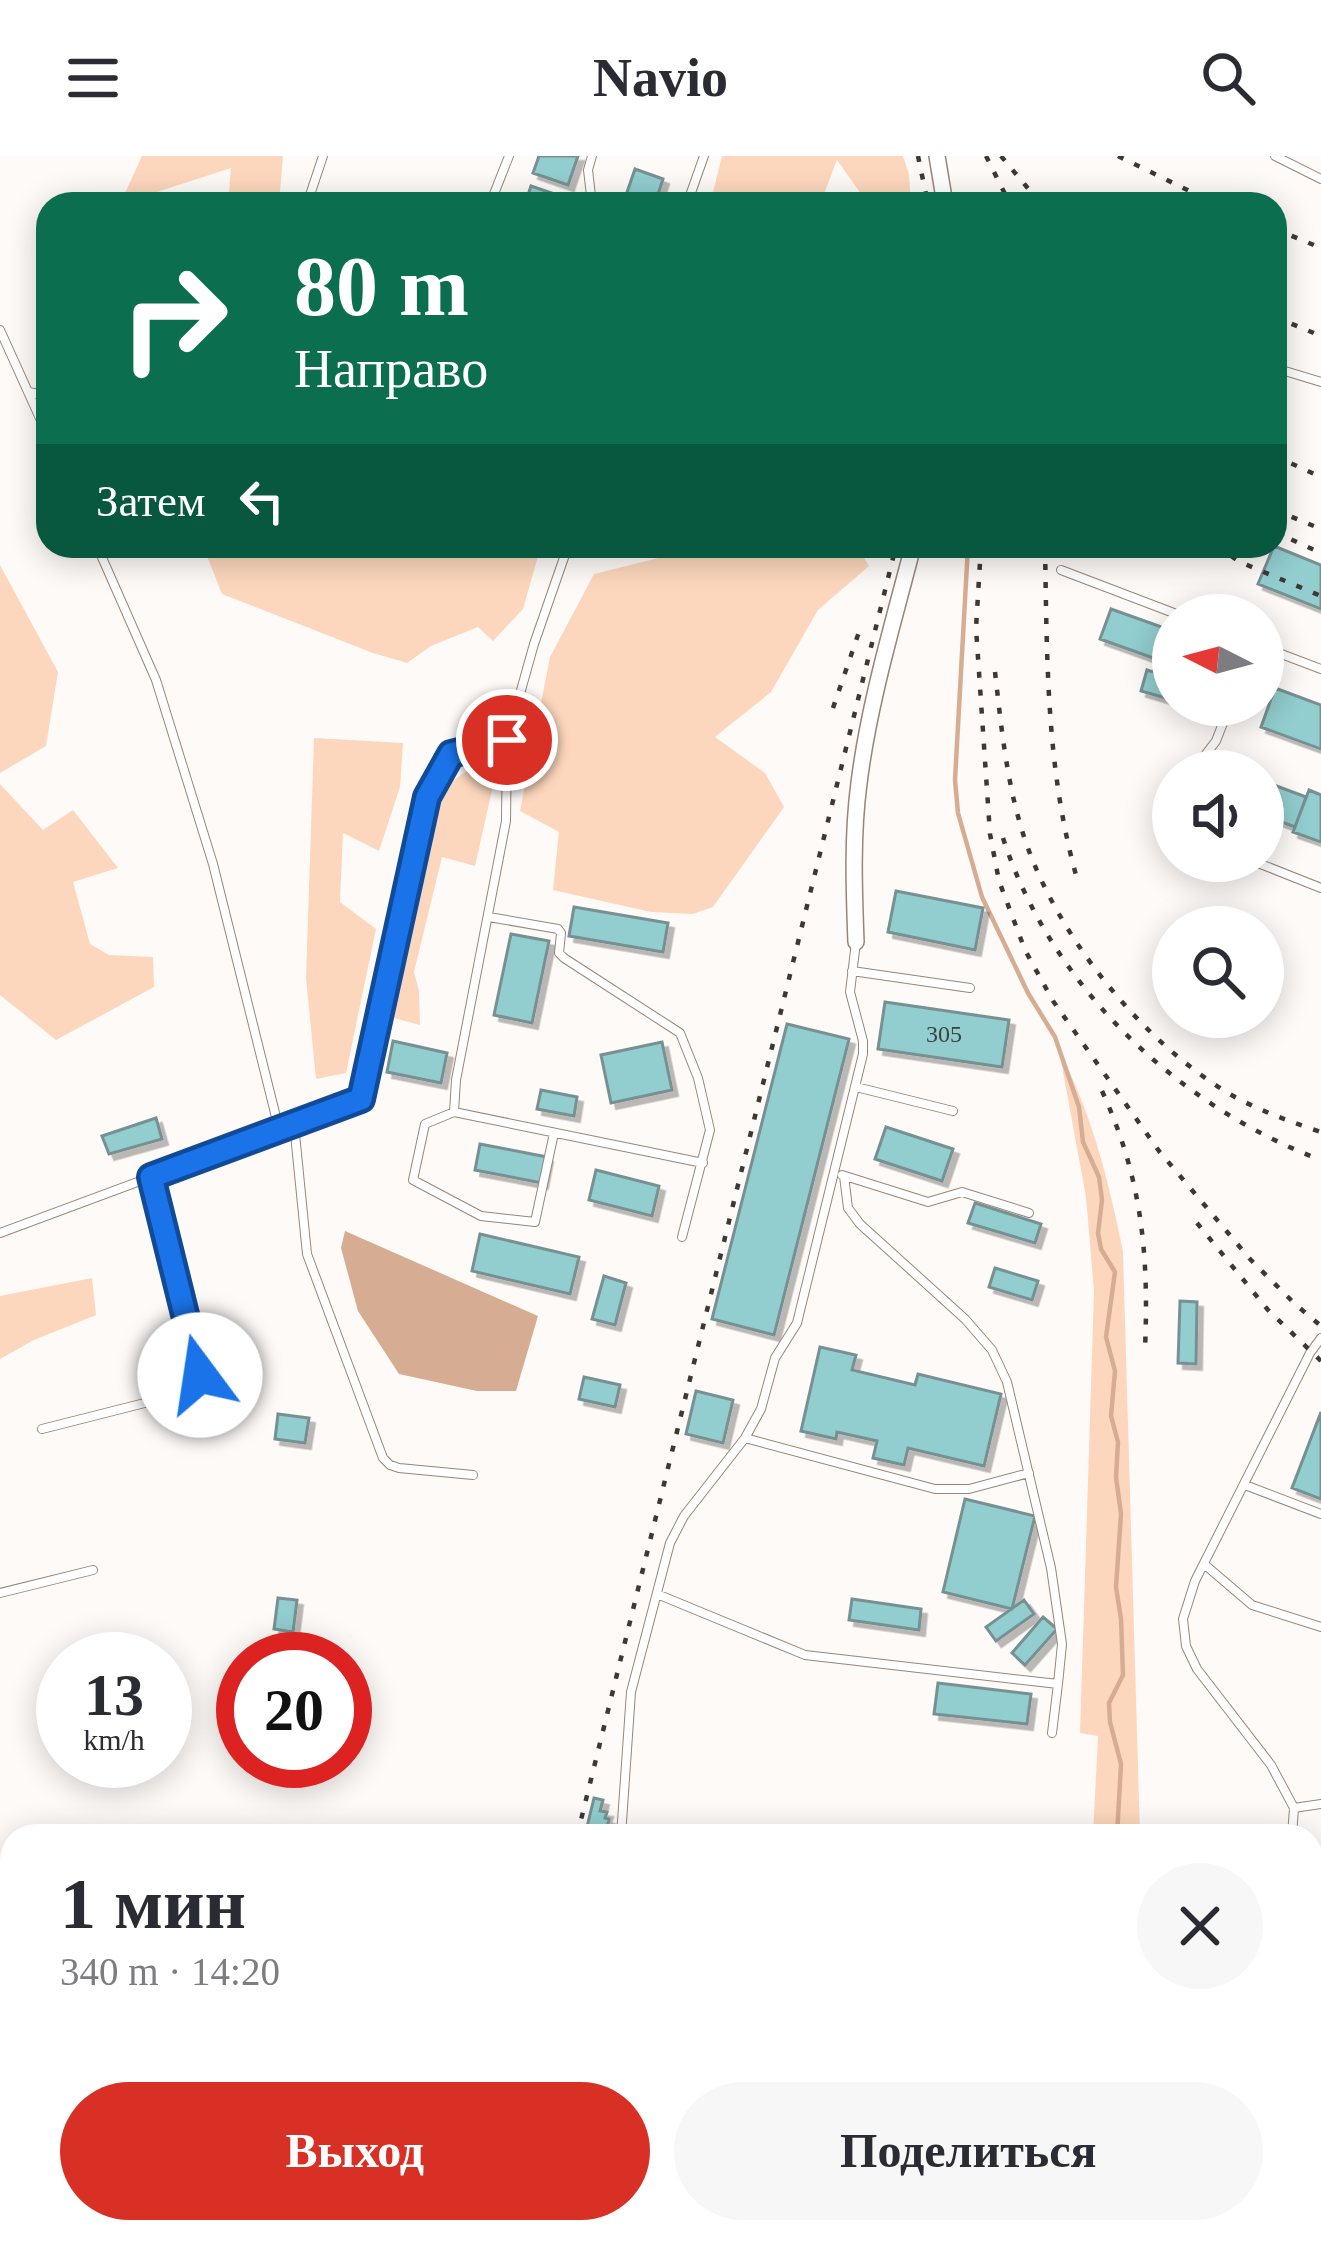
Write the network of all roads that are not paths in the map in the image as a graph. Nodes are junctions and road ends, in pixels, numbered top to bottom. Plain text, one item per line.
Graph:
1 (323, 156) edge
2 (509, 156) edge
3 (592, 156) edge
4 (704, 156) edge
5 (937, 156) edge
6 (1275, 156) edge
7 (1321, 179) edge
8 (311, 192) edge
9 (495, 192) edge
10 (591, 192) edge
11 (691, 192) edge
12 (943, 192) edge
13 (0, 330) edge
14 (1287, 372) edge
15 (1321, 382) edge
16 (28, 392) junction
17 (36, 394) edge
18 (36, 410) edge
19 (102, 558) edge
20 (564, 558) edge
21 (911, 558) edge
22 (1060, 570) dead end
23 (1152, 605) edge
24 (1284, 655) edge
25 (1321, 669) edge
26 (507, 740) junction
27 (1284, 873) edge
28 (1321, 888) edge
29 (489, 917) junction
30 (856, 942) joint
31 (852, 971) junction
32 (970, 988) dead end
33 (856, 1087) junction
34 (953, 1111) dead end
35 (454, 1112) junction
36 (295, 1124) junction
37 (280, 1130) junction
38 (554, 1133) junction
39 (703, 1163) junction
40 (839, 1174) junction
41 (151, 1177) junction
42 (1028, 1213) dead end
43 (0, 1233) edge
44 (682, 1237) dead end
45 (1321, 1338) edge
46 (43, 1429) dead end
47 (745, 1438) junction
48 (1029, 1473) junction
49 (473, 1475) dead end
50 (1245, 1485) junction
51 (1321, 1514) edge
52 (1204, 1564) junction
53 (93, 1570) dead end
54 (0, 1593) edge
55 (657, 1594) junction
56 (1321, 1627) edge
57 (1058, 1684) junction
58 (1052, 1733) dead end
59 (1321, 1804) edge
60 (1294, 1808) junction
61 (622, 1824) edge
62 (1293, 1824) edge

1 - 8 lane
2 - 9 lane
3 - 10 lane
4 - 11 lane
5 - 12 street
6 - 7 lane
13 - 16 lane
14 - 15 lane
16 - 17 lane
16 - 18 lane
19 - 37 lane
20 - 26 lane
21 - 30 street
22 - 23 lane
24 - 25 lane
26 - 29 lane
26 - 36 lane
27 - 28 lane
29 - 35 lane
29 - 39 lane
30 - 31 lane
31 - 32 lane
31 - 33 lane
33 - 34 lane
33 - 40 lane
35 - 38 lane
35 - 38 lane
36 - 37 lane
36 - 49 lane
37 - 41 lane
38 - 39 lane
39 - 44 lane
40 - 42 lane
40 - 47 lane
40 - 48 lane
41 - 43 lane
41 - 46 lane
45 - 50 lane
47 - 48 lane
47 - 55 lane
48 - 57 lane
50 - 51 lane
50 - 52 lane
52 - 56 lane
52 - 60 lane
53 - 54 lane
55 - 57 lane
55 - 61 lane
57 - 58 lane
59 - 60 lane
60 - 62 lane

